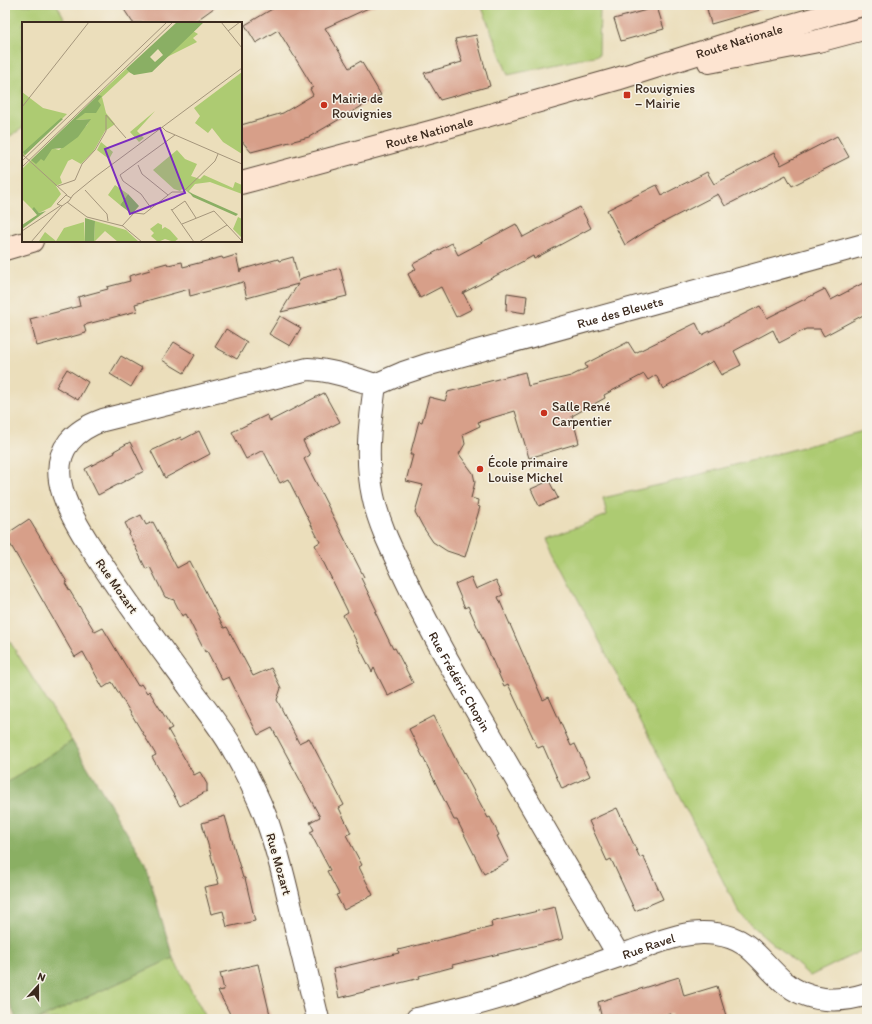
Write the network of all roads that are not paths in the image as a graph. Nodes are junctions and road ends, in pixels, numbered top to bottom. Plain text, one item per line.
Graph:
1 (862, 5) edge
2 (867, 28) edge
3 (617, 79) junction
4 (242, 183) edge
5 (29, 242) edge
6 (867, 244) edge
7 (5, 249) edge
8 (375, 385) junction
9 (619, 956) junction
10 (867, 994) edge
11 (318, 1019) edge
12 (417, 1019) edge

1 - 3 main road, Route Nationale
2 - 3 main road, Route Nationale
3 - 4 main road, Route Nationale
5 - 7 main road
6 - 8 street, Rue des Bleuets
8 - 9 street, Rue Frédéric Chopin
8 - 11 street, Rue Mozart
9 - 10 street, Rue Ravel
9 - 12 street, Rue Ravel

